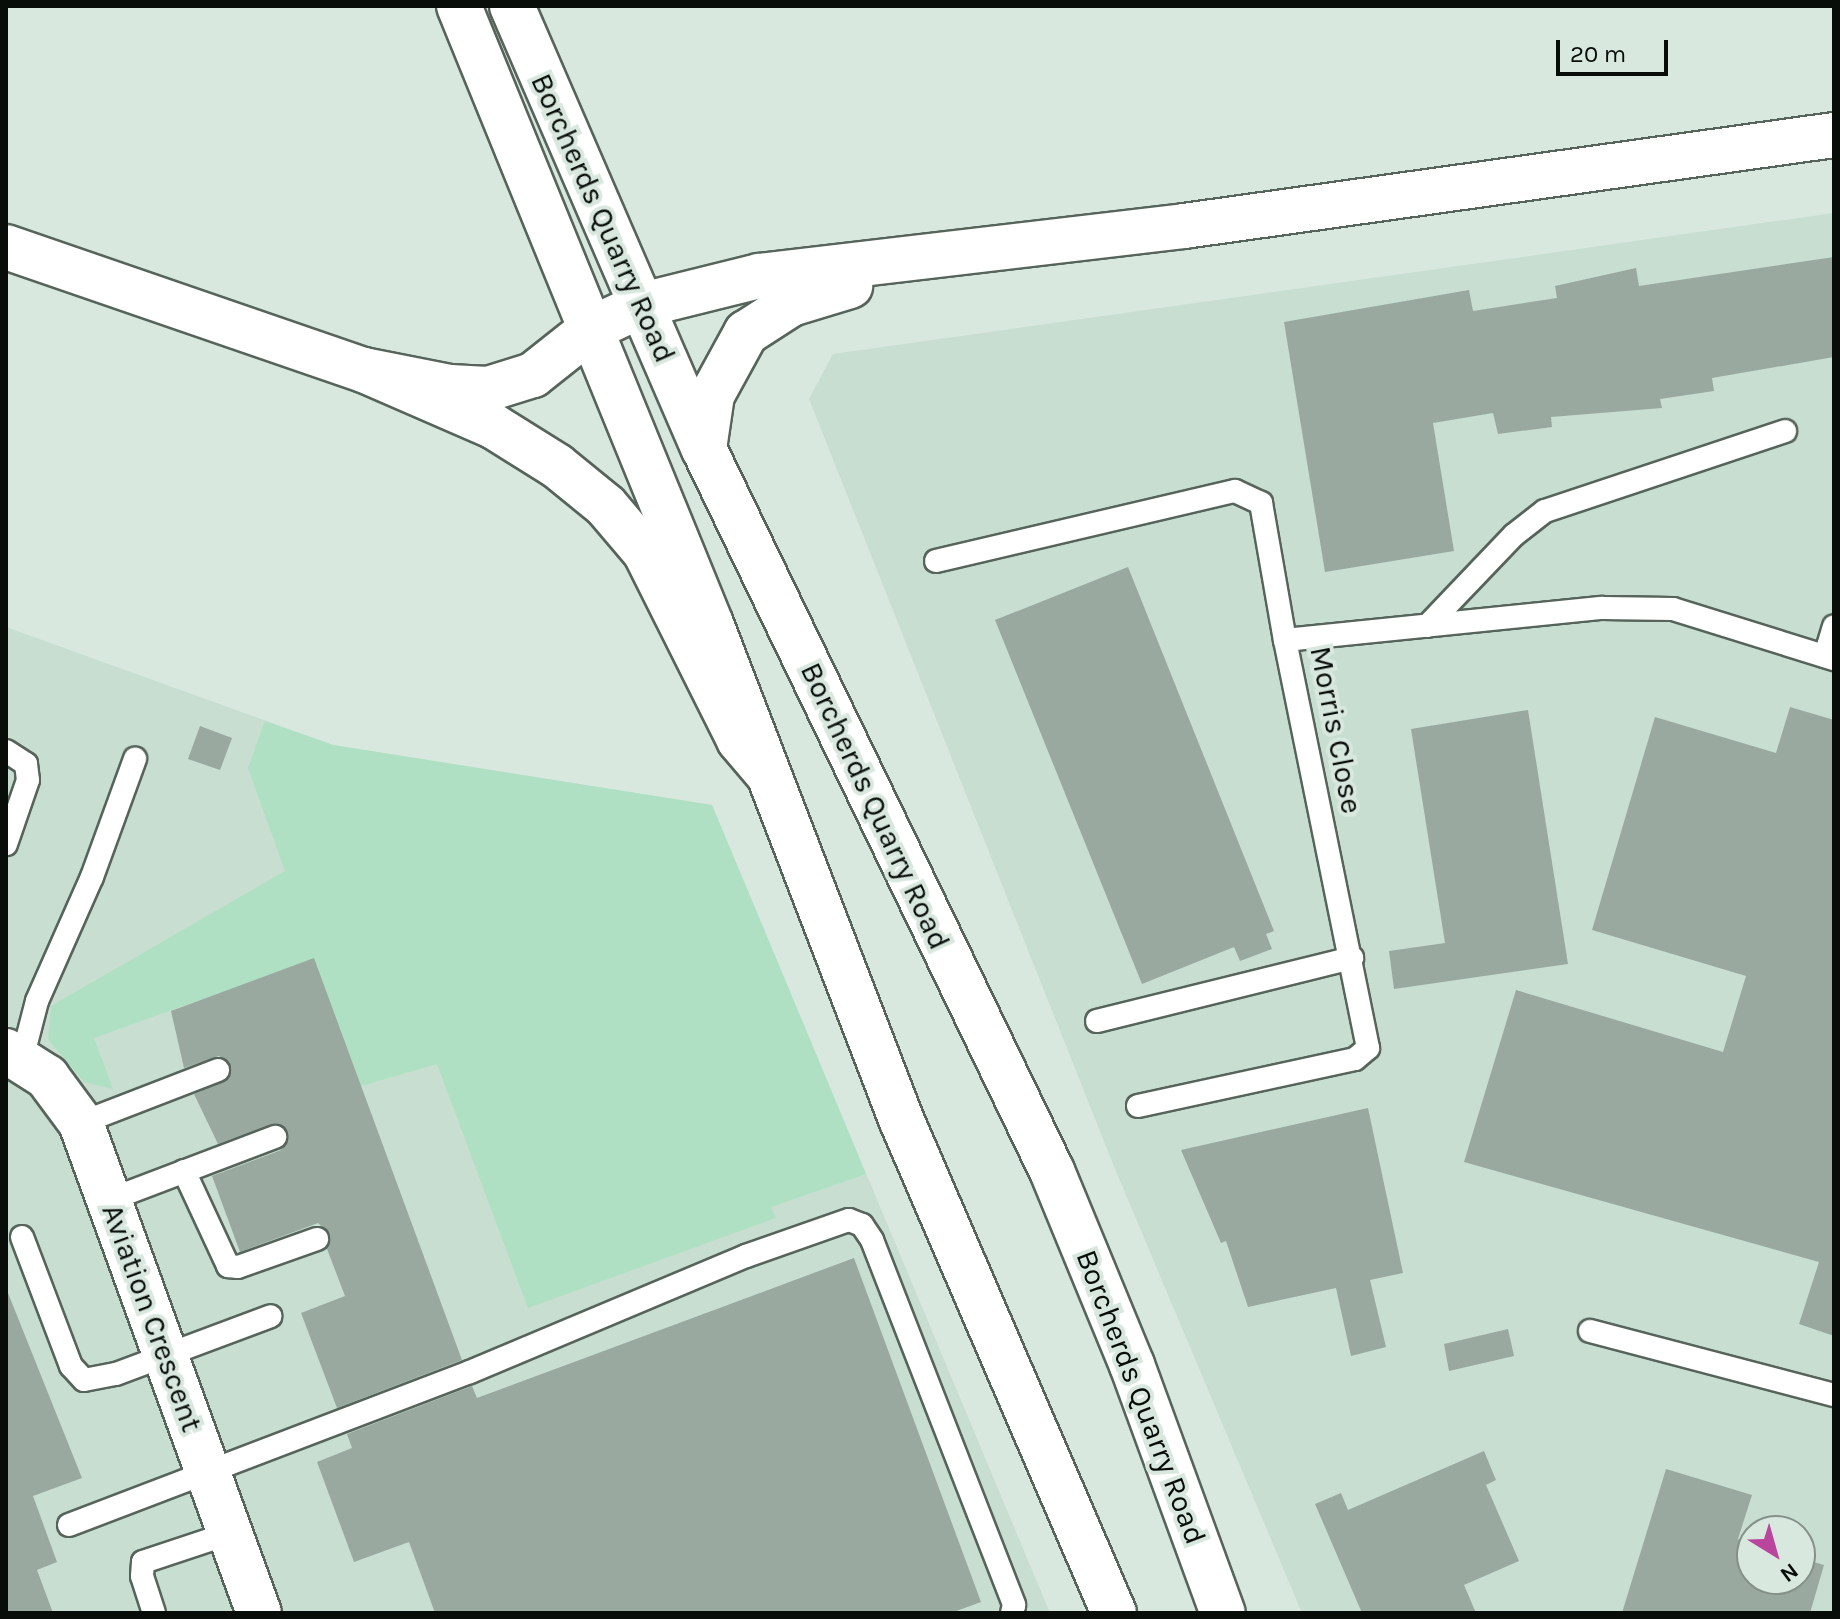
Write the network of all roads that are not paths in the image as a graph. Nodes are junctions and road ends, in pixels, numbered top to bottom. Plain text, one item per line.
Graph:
1 (459, 6) edge
2 (512, 6) edge
3 (1834, 135) edge
4 (6, 247) edge
5 (992, 250) junction
6 (642, 305) junction
7 (591, 329) junction
8 (364, 370) junction
9 (1785, 431) dead end
10 (704, 449) junction
11 (936, 561) dead end
12 (1427, 626) junction
13 (1834, 626) edge
14 (1285, 640) junction
15 (1830, 658) edge
16 (6, 751) edge
17 (135, 759) dead end
18 (767, 773) junction
19 (6, 844) edge
20 (1352, 958) junction
21 (1097, 1021) dead end
22 (14, 1055) edge
23 (218, 1070) dead end
24 (1138, 1106) dead end
25 (81, 1123) junction
26 (275, 1137) dead end
27 (184, 1171) junction
28 (109, 1200) junction
29 (22, 1237) dead end
30 (317, 1239) dead end
31 (271, 1316) dead end
32 (1590, 1331) dead end
33 (165, 1355) junction
34 (1834, 1395) edge
35 (209, 1472) junction
36 (69, 1525) dead end
37 (230, 1533) junction
38 (154, 1613) edge
39 (259, 1613) edge
40 (1012, 1613) edge
41 (1114, 1613) edge
42 (1223, 1613) edge

1 - 7 main road, Borcherds Quarry Road
2 - 6 main road, Borcherds Quarry Road
3 - 5 main road
4 - 8 main road
5 - 6 main road
5 - 10 main road
6 - 7 main road
6 - 10 main road, Borcherds Quarry Road
7 - 8 main road
7 - 18 main road, Borcherds Quarry Road
8 - 18 main road
9 - 12 lane
10 - 42 main road, Borcherds Quarry Road
11 - 14 lane
12 - 14 lane, Morris Close
12 - 15 lane, Morris Close
13 - 15 lane
14 - 20 lane, Morris Close
16 - 19 lane
17 - 22 lane
18 - 41 main road, Borcherds Quarry Road
20 - 21 lane
20 - 24 lane, Morris Close
22 - 25 main road, Aviation Crescent
23 - 25 lane
25 - 28 main road, Aviation Crescent
26 - 27 lane
27 - 28 lane
27 - 30 lane
28 - 33 main road, Aviation Crescent
29 - 33 lane
31 - 33 lane
32 - 34 lane
33 - 35 main road, Aviation Crescent
35 - 36 lane
35 - 37 main road, Aviation Crescent
35 - 40 lane
37 - 38 lane
37 - 39 main road, Aviation Crescent

